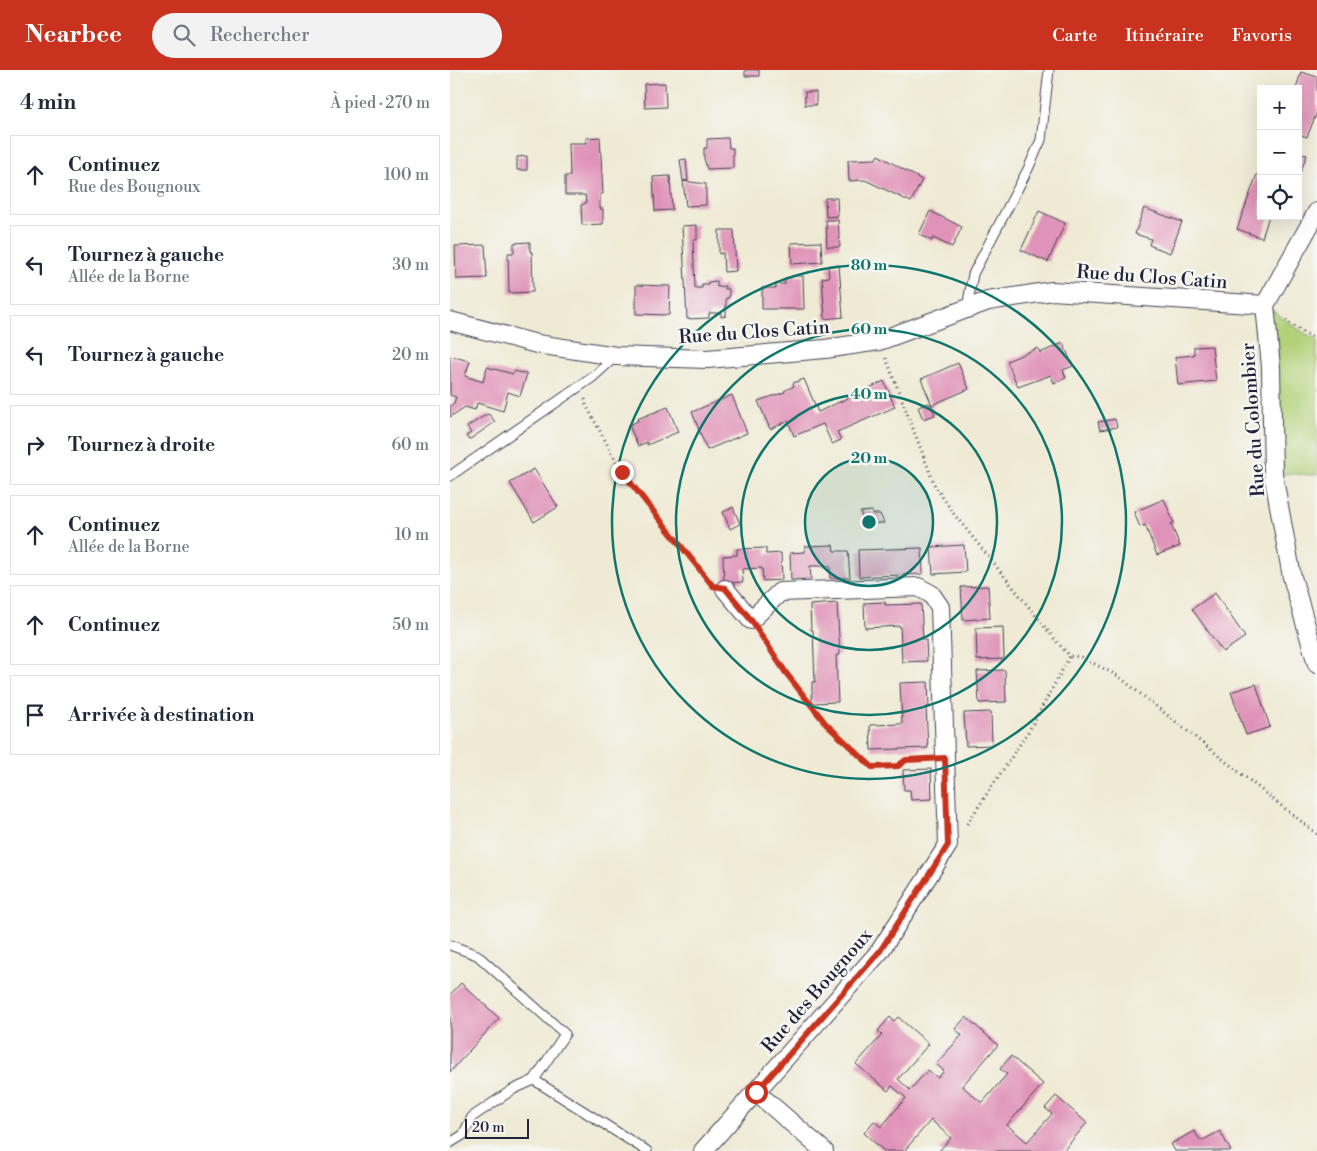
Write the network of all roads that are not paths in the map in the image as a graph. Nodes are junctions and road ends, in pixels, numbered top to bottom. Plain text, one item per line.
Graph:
1 (1049, 70) edge
2 (1317, 212) edge
3 (1265, 305) junction
4 (968, 308) junction
5 (450, 320) edge
6 (616, 356) junction
7 (450, 476) edge
8 (725, 588) road end
9 (1317, 664) edge
10 (450, 945) edge
11 (534, 1080) junction
12 (756, 1092) junction
13 (450, 1143) edge
14 (647, 1151) edge
15 (703, 1151) edge
16 (824, 1151) edge

1 - 4 lane
2 - 3 street
3 - 4 street, Rue du Clos Catin
3 - 9 street, Rue du Colombier
4 - 6 street, Rue du Clos Catin
5 - 6 street, Rue du Clos Catin
6 - 7 lane
8 - 12 street, Rue des Bougnoux
10 - 11 lane
11 - 13 lane
11 - 14 lane
12 - 15 street, Rue des Bougnoux
12 - 16 street

